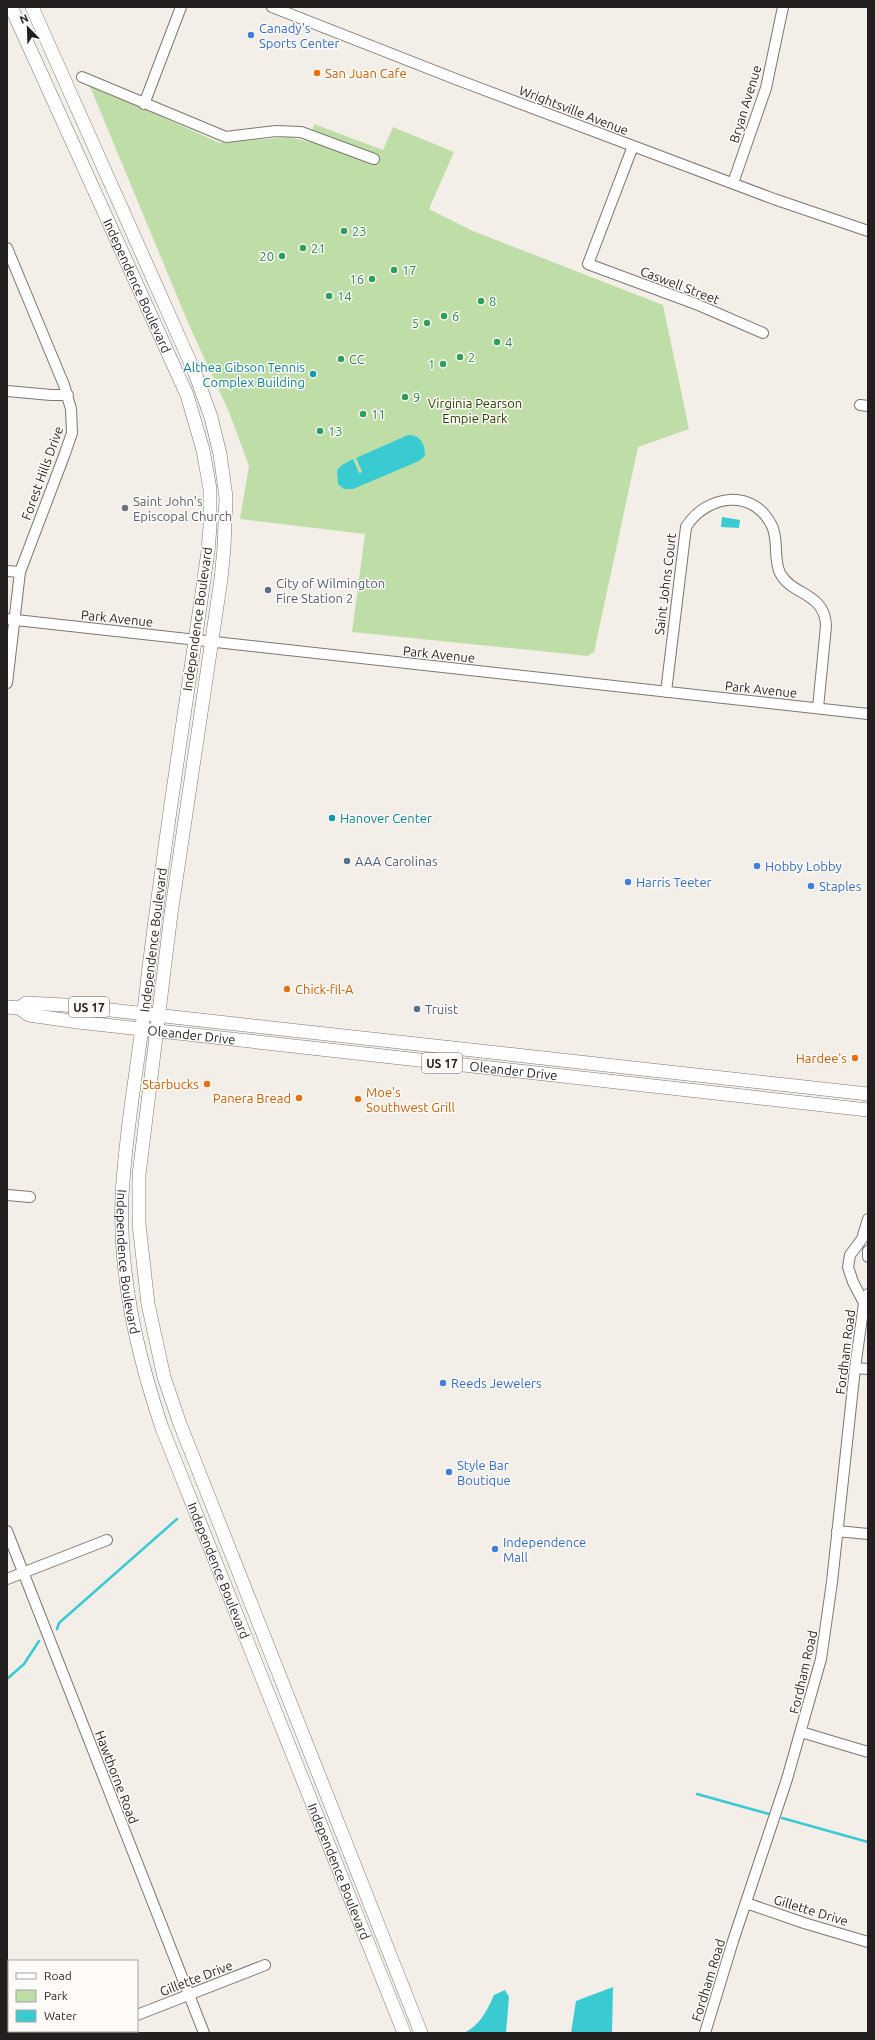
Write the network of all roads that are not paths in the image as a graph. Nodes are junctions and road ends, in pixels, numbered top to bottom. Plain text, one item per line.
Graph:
1 (11, 7) edge
2 (32, 7) edge
3 (181, 7) edge
4 (272, 7) edge
5 (783, 7) edge
6 (82, 77) dead end
7 (144, 104) junction
8 (633, 146) junction
9 (374, 159) dead end
10 (733, 183) junction
11 (868, 231) edge
12 (8, 251) edge
13 (763, 333) dead end
14 (7, 392) edge
15 (68, 395) junction
16 (7, 571) edge
17 (20, 572) junction
18 (10, 620) edge
19 (194, 640) junction
20 (212, 642) junction
21 (7, 683) edge
22 (666, 692) junction
23 (818, 708) junction
24 (868, 714) edge
25 (13, 1007) edge
26 (144, 1013) junction
27 (160, 1016) junction
28 (142, 1029) junction
29 (158, 1031) junction
30 (868, 1094) edge
31 (868, 1110) edge
32 (7, 1195) edge
33 (30, 1197) dead end
34 (868, 1219) edge
35 (868, 1250) edge
36 (868, 1257) edge
37 (866, 1298) edge
38 (855, 1368) junction
39 (868, 1370) edge
40 (162, 1428) junction
41 (213, 1506) junction
42 (7, 1531) edge
43 (837, 1531) junction
44 (868, 1534) edge
45 (107, 1540) dead end
46 (22, 1573) junction
47 (7, 1579) edge
48 (801, 1732) junction
49 (868, 1752) edge
50 (746, 1903) junction
51 (868, 1942) edge
52 (265, 1965) dead end
53 (189, 1995) junction
54 (138, 2015) edge
55 (204, 2033) edge
56 (404, 2033) edge
57 (421, 2033) edge
58 (705, 2033) edge

1 - 19 main road, Independence Boulevard
2 - 20 main road, Independence Boulevard
3 - 7 street
4 - 8 street, Wrightsville Avenue
5 - 10 street, Bryan Avenue
6 - 7 street
7 - 9 street
8 - 10 street, Wrightsville Avenue
8 - 13 street, Caswell Street
10 - 11 street, Wrightsville Avenue
12 - 15 street, Forest Hills Drive
14 - 15 street
15 - 17 street, Forest Hills Drive
16 - 17 street
17 - 18 street, Forest Hills Drive
18 - 19 street, Park Avenue
18 - 21 street
19 - 20 street, Park Avenue
19 - 26 main road, Independence Boulevard
20 - 22 street, Park Avenue
20 - 27 main road, Independence Boulevard
22 - 23 street, Park Avenue
22 - 23 street, Saint Johns Court
23 - 24 street, Park Avenue
25 - 26 main road, Oleander Drive / US 17
25 - 28 main road, Oleander Drive / US 17
26 - 27 main road, Oleander Drive / US 17
26 - 28 main road, Independence Boulevard
27 - 29 main road, Independence Boulevard
27 - 30 main road, Oleander Drive / US 17
28 - 29 main road, Oleander Drive / US 17
28 - 40 main road, Independence Boulevard
29 - 31 main road, Oleander Drive / US 17
29 - 41 main road, Independence Boulevard
32 - 33 street
34 - 37 street, Fordham Road
35 - 36 street
37 - 38 street, Fordham Road
38 - 39 street
38 - 43 street, Fordham Road
40 - 41 main road
40 - 56 main road, Independence Boulevard
41 - 57 main road, Independence Boulevard
42 - 46 street, Hawthorne Road
43 - 44 street
43 - 48 street, Fordham Road
45 - 46 street
46 - 47 street
46 - 53 street, Hawthorne Road
48 - 49 street
48 - 50 street, Fordham Road
50 - 51 street, Gillette Drive
50 - 58 street, Fordham Road
52 - 53 street, Gillette Drive
53 - 54 street, Gillette Drive
53 - 55 street, Hawthorne Road

